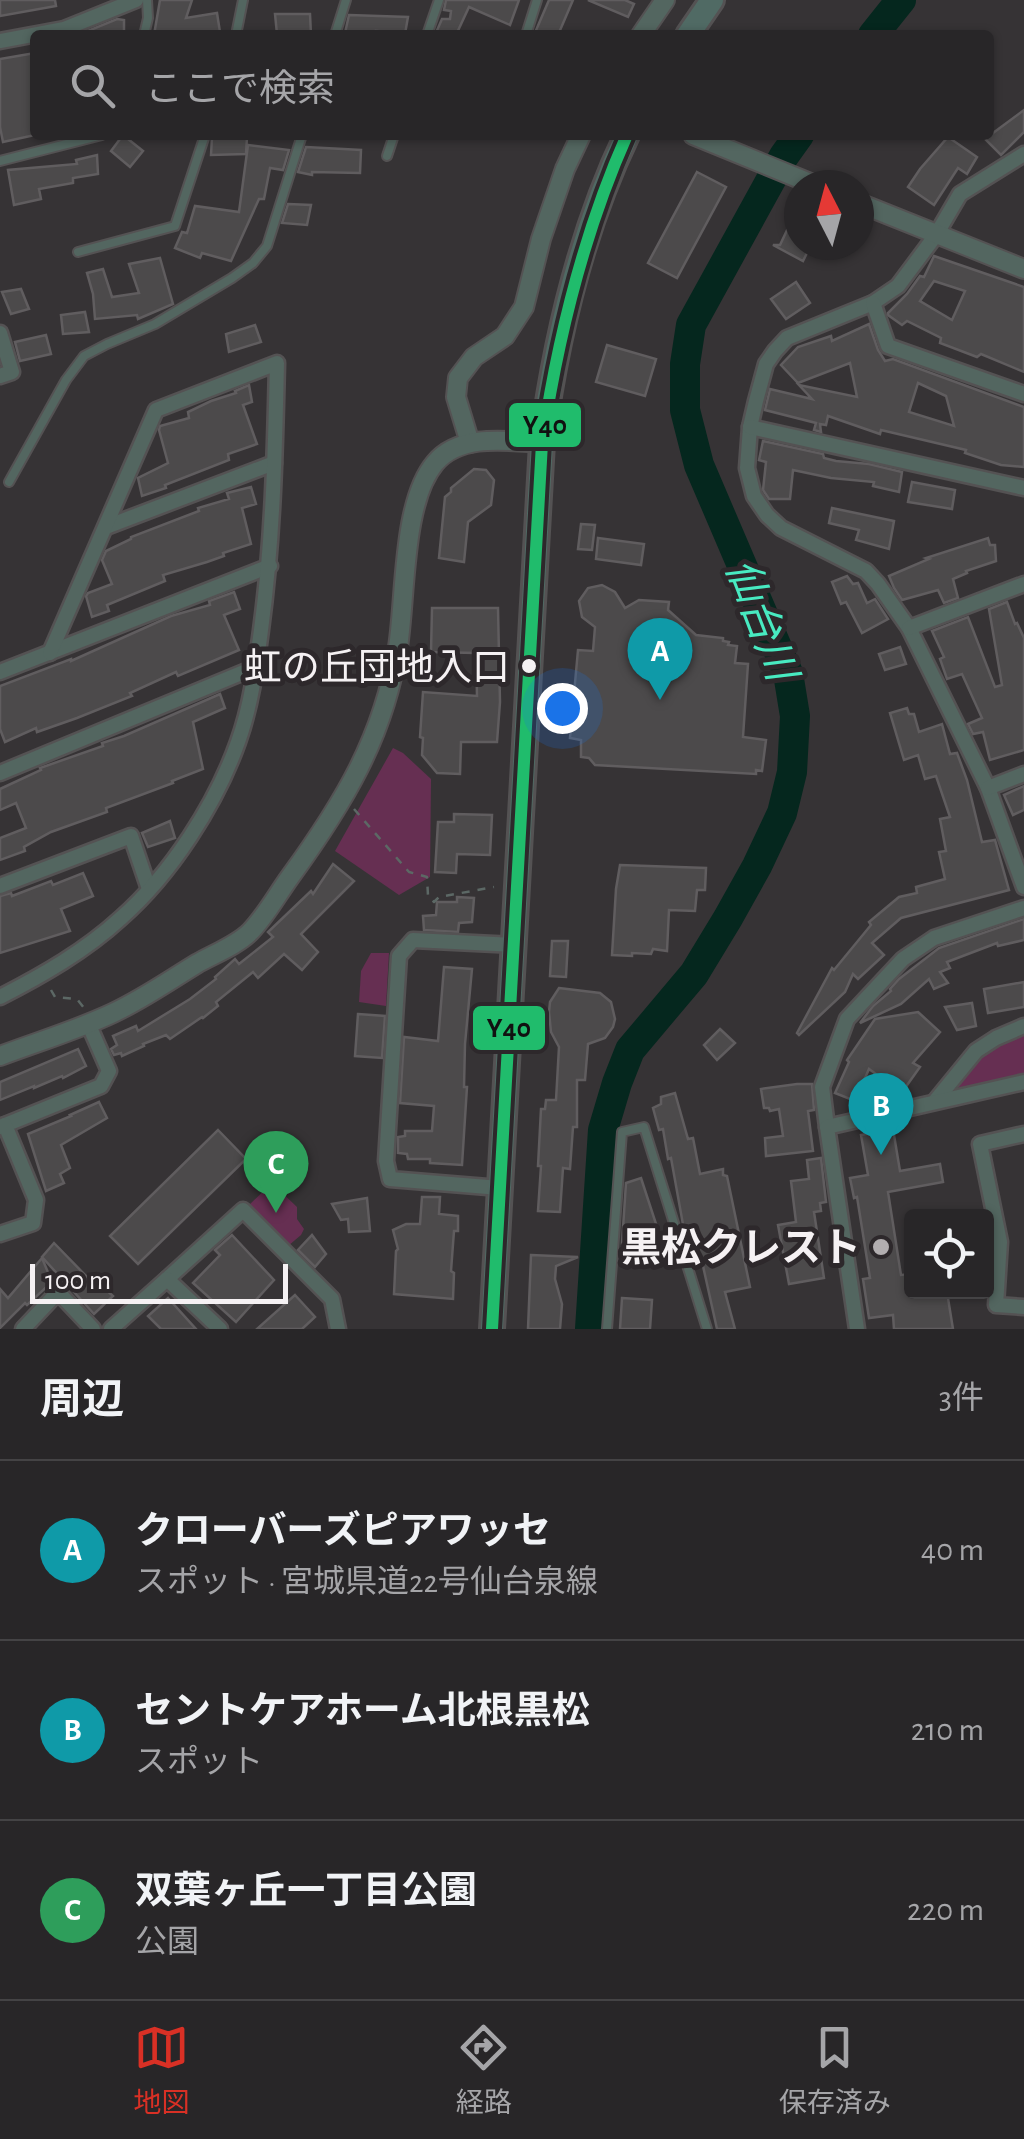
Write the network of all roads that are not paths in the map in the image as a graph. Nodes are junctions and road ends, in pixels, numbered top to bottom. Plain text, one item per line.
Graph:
1 (136, 0) edge
2 (146, 0) edge
3 (244, 0) edge
4 (346, 0) edge
5 (439, 0) edge
6 (538, 0) edge
7 (666, 0) edge
8 (712, 0) edge
9 (59, 30) edge
10 (145, 30) edge
11 (237, 30) edge
12 (337, 30) edge
13 (429, 30) edge
14 (528, 30) edge
15 (644, 30) edge
16 (691, 30) edge
17 (30, 35) edge
18 (0, 41) edge
19 (82, 140) edge
20 (203, 140) edge
21 (300, 140) edge
22 (392, 140) edge
23 (578, 140) edge
24 (625, 140) edge
25 (705, 140) edge
26 (1024, 154) edge
27 (387, 156) dead end
28 (0, 161) edge
29 (784, 172) edge
30 (874, 209) edge
31 (936, 235) junction
32 (78, 252) dead end
33 (1024, 269) edge
34 (873, 302) junction
35 (0, 332) edge
36 (0, 376) edge
37 (1024, 394) edge
38 (750, 427) junction
39 (470, 443) junction
40 (542, 443) junction
41 (274, 463) junction
42 (9, 482) dead end
43 (1024, 488) edge
44 (106, 527) junction
45 (270, 566) junction
46 (1022, 590) edge
47 (909, 628) junction
48 (50, 653) junction
49 (256, 667) junction
50 (0, 672) edge
51 (0, 772) edge
52 (1024, 774) edge
53 (988, 788) junction
54 (2, 881) edge
55 (1024, 887) edge
56 (149, 889) junction
57 (1024, 908) edge
58 (514, 945) junction
59 (0, 997) edge
60 (91, 1022) junction
61 (1024, 1026) edge
62 (0, 1056) edge
63 (1024, 1082) edge
64 (936, 1101) junction
65 (2, 1126) edge
66 (826, 1127) junction
67 (1024, 1134) edge
68 (500, 1188) junction
69 (0, 1234) edge
70 (167, 1279) junction
71 (1024, 1307) edge
72 (23, 1329) edge
73 (94, 1329) edge
74 (111, 1329) edge
75 (220, 1329) edge
76 (338, 1329) edge
77 (492, 1329) edge
78 (607, 1329) edge
79 (707, 1329) edge
80 (857, 1329) edge

1 - 9 street
2 - 10 lane
3 - 11 lane
4 - 12 lane
5 - 13 lane
6 - 14 lane
7 - 15 street
8 - 16 main road
17 - 18 street
19 - 28 lane
20 - 32 lane
21 - 42 lane
22 - 27 lane
23 - 39 street
24 - 40 main road
25 - 29 street
26 - 31 street
30 - 31 street
31 - 33 street
31 - 34 street
34 - 37 street
34 - 38 street
35 - 36 street
38 - 43 street
38 - 47 street
39 - 40 street
39 - 60 street
40 - 58 main road
41 - 44 street
41 - 44 street
41 - 45 street
44 - 48 street
45 - 48 street
45 - 49 street
46 - 47 street
47 - 53 street
48 - 50 street
49 - 51 street
49 - 56 street
52 - 53 street
53 - 55 street
54 - 56 street
56 - 59 street
57 - 66 street
58 - 68 main road
58 - 68 street
60 - 62 street
60 - 65 street
61 - 64 street
63 - 64 street
64 - 66 street
65 - 69 street
66 - 80 street
67 - 71 street
68 - 77 main road
70 - 74 street
70 - 75 street
70 - 76 street
72 - 73 street
78 - 79 lane

